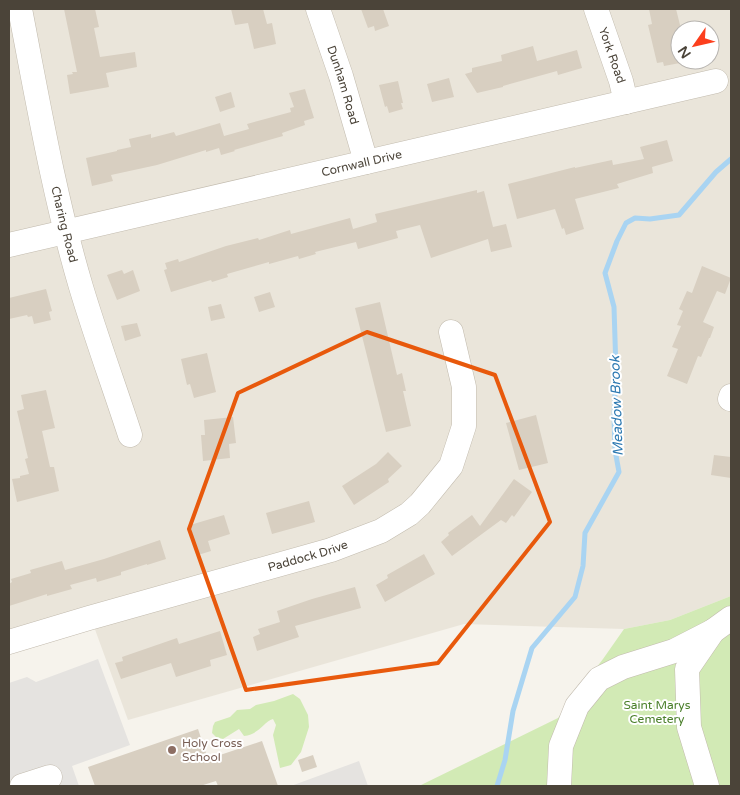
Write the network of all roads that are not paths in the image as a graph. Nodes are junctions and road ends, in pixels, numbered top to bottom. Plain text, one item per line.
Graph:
1 (20, 9) edge
2 (318, 9) edge
3 (596, 9) edge
4 (716, 81) dead end
5 (626, 102) junction
6 (366, 162) junction
7 (66, 232) junction
8 (9, 245) edge
9 (451, 332) dead end
10 (130, 435) dead end
11 (722, 624) edge
12 (9, 642) edge
13 (50, 777) dead end
14 (22, 786) edge
15 (559, 786) edge
16 (706, 786) edge

1 - 7 street, Charing Road
2 - 6 street, Dunham Road
3 - 5 street, York Road
4 - 5 street, Cornwall Drive
5 - 6 street, Cornwall Drive
6 - 7 street, Cornwall Drive
7 - 8 street, Cornwall Drive
7 - 10 street, Charing Road
9 - 12 street, Paddock Drive
11 - 15 street
11 - 16 street
13 - 14 street

